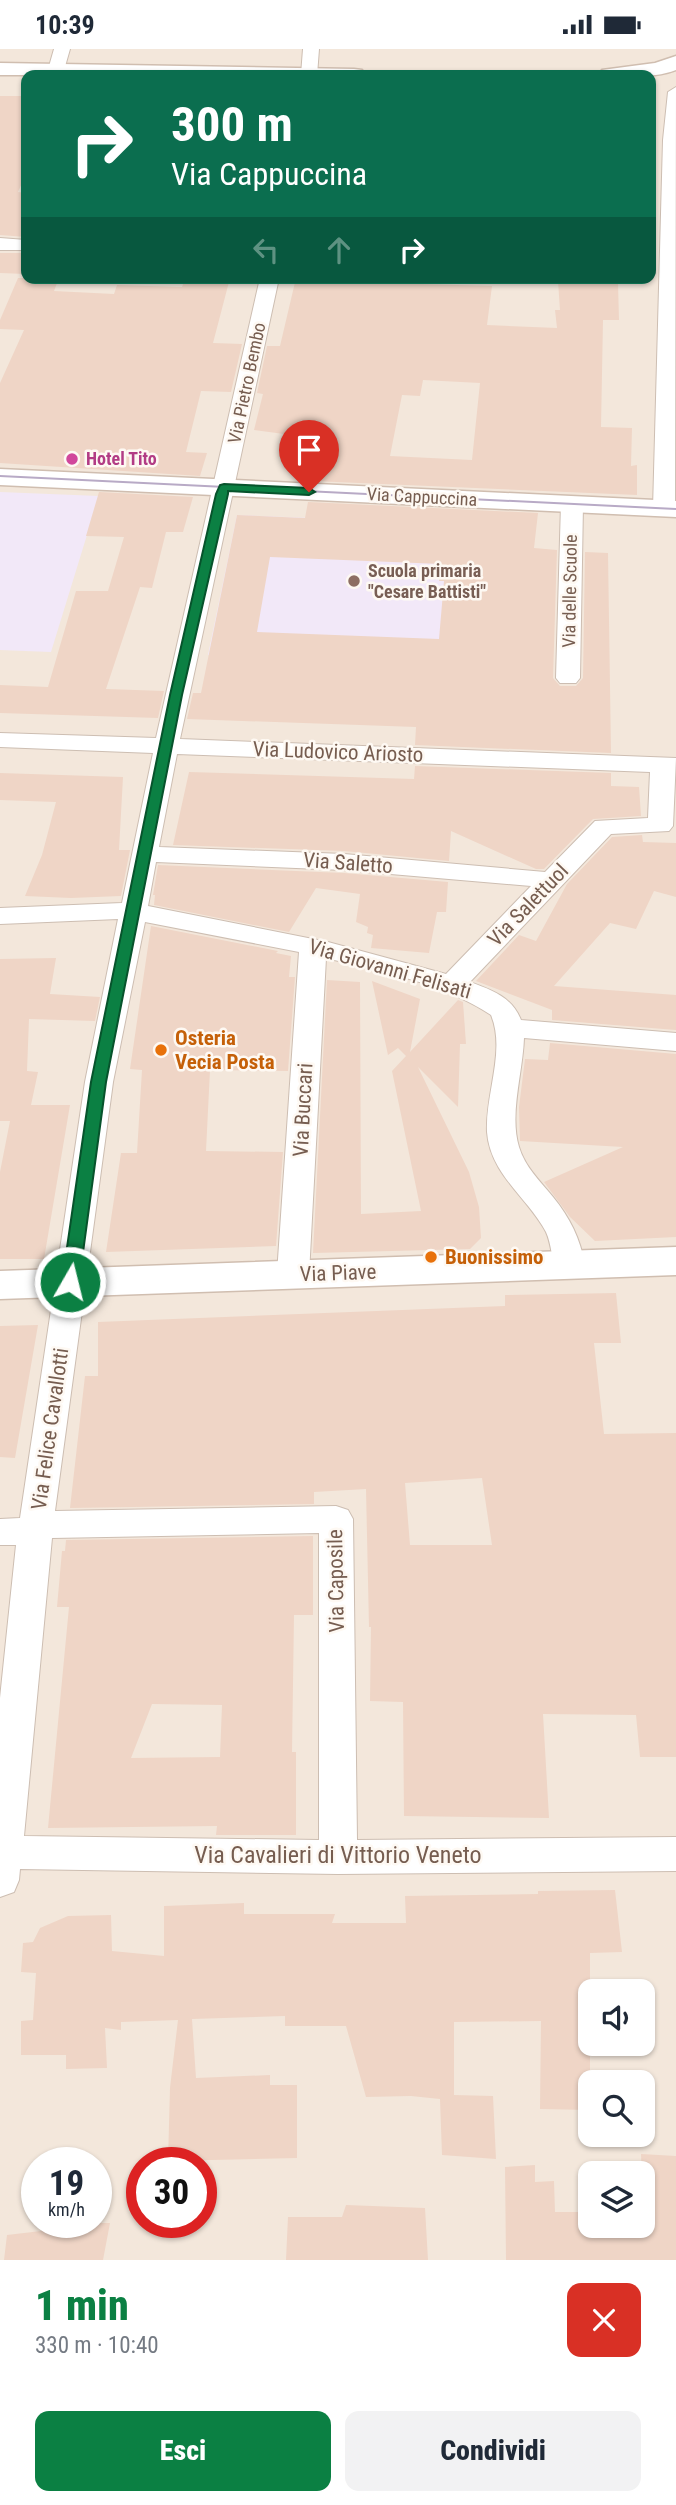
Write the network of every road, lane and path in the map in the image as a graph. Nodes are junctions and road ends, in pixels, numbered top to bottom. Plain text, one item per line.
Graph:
1 (312, 49) edge
2 (59, 59) edge
3 (0, 69) edge
4 (231, 70) edge
5 (310, 70) edge
6 (656, 76) edge
7 (674, 76) edge
8 (656, 78) edge
9 (656, 139) edge
10 (671, 140) junction
11 (0, 244) edge
12 (21, 245) edge
13 (665, 268) edge
14 (269, 284) edge
15 (0, 477) edge
16 (224, 488) junction
17 (572, 504) junction
18 (670, 509) edge
19 (568, 670) dead end
20 (0, 740) edge
21 (165, 747) junction
22 (669, 765) edge
23 (143, 854) junction
24 (552, 880) junction
25 (131, 911) junction
26 (0, 916) edge
27 (313, 947) junction
28 (452, 984) junction
29 (510, 1028) junction
30 (676, 1042) edge
31 (676, 1261) edge
32 (569, 1265) junction
33 (293, 1274) junction
34 (70, 1282) junction
35 (0, 1285) edge
36 (36, 1528) junction
37 (0, 1532) edge
38 (676, 1853) edge
39 (338, 1857) junction
40 (1, 1861) edge

1 - 5 street
2 - 3 street
2 - 4 street
6 - 7 street
7 - 8 street
7 - 10 street
9 - 10 street
10 - 13 street
11 - 12 street
13 - 18 street
14 - 16 street, Via Pietro Bembo
15 - 16 street, Via Cappuccina
16 - 17 street, Via Cappuccina
16 - 21 street, Via Felice Cavallotti
17 - 18 street, Via Cappuccina
17 - 19 street, Via delle Scuole
20 - 21 street, Via Ludovico Ariosto
21 - 22 street, Via Ludovico Ariosto
21 - 23 street, Via Felice Cavallotti
22 - 24 street, Via Salettuol
23 - 24 street, Via Saletto
23 - 25 street, Via Felice Cavallotti
24 - 28 street, Via Salettuol
25 - 26 street, Via Giovanni Felisati
25 - 27 street, Via Giovanni Felisati
25 - 34 street, Via Felice Cavallotti
27 - 28 street, Via Giovanni Felisati
27 - 33 street, Via Buccari
28 - 29 street, Via Giovanni Felisati
29 - 30 street
29 - 32 street
31 - 32 street, Via Piave
32 - 33 street, Via Piave
33 - 34 street, Via Piave
34 - 35 street, Via Piave
34 - 36 street, Via Felice Cavallotti
36 - 37 street
36 - 39 street, Via Caposile
36 - 40 street, Via Felice Cavallotti
38 - 39 street, Via Cavalieri di Vittorio Veneto
39 - 40 street, Via Cavalieri di Vittorio Veneto

